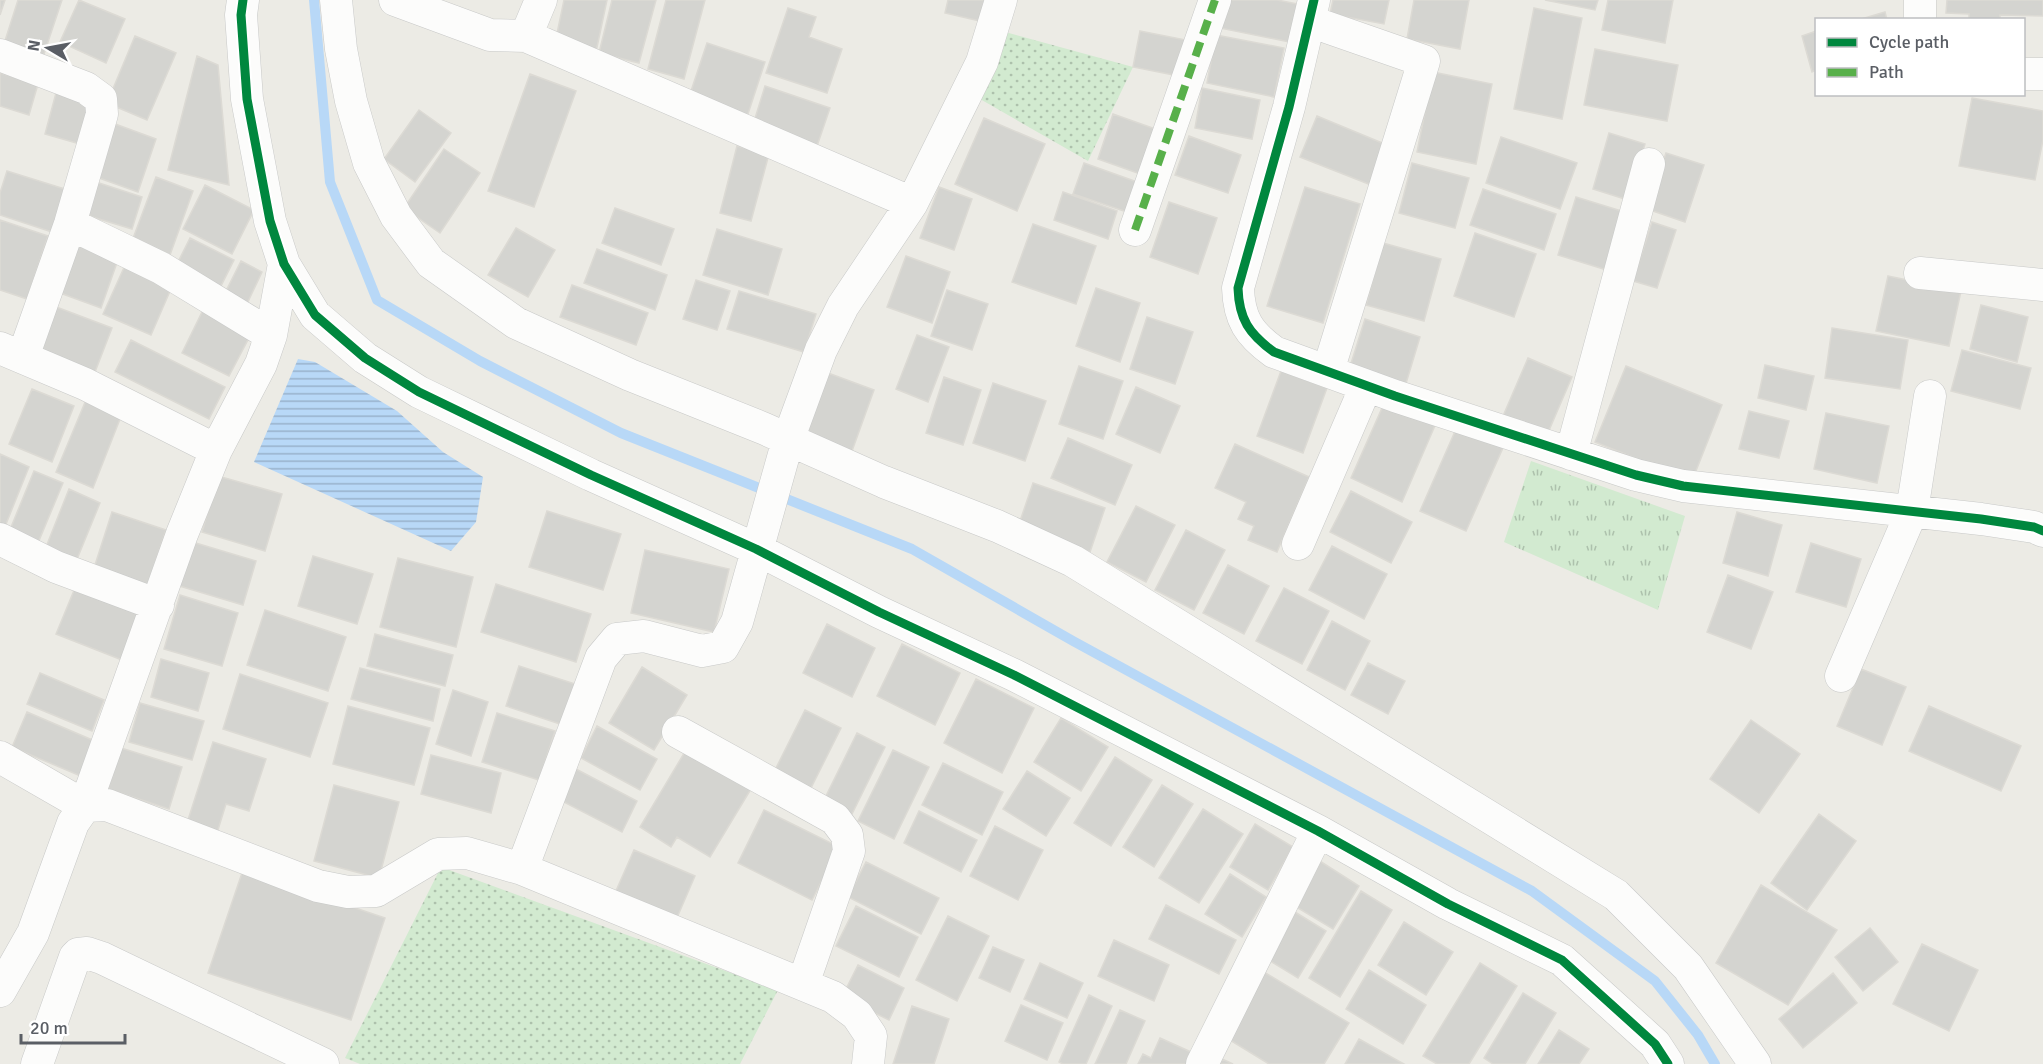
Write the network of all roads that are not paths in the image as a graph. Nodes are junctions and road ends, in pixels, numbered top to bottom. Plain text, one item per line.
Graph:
1 (243, 0) edge
2 (336, 0) edge
3 (395, 0) edge
4 (541, 0) edge
5 (1001, 0) edge
6 (1215, 0) edge
7 (1920, 0) edge
8 (1312, 10) edge
9 (1920, 18) edge
10 (526, 36) junction
11 (0, 55) edge
12 (2025, 74) edge
13 (2043, 74) edge
14 (1649, 164) dead end
15 (912, 203) junction
16 (69, 224) junction
17 (1135, 230) dead end
18 (284, 264) junction
19 (1920, 273) dead end
20 (2043, 285) edge
21 (271, 335) junction
22 (12, 352) edge
23 (1328, 371) junction
24 (1366, 386) junction
25 (1930, 396) dead end
26 (788, 440) junction
27 (216, 450) junction
28 (1572, 454) junction
29 (1912, 511) junction
30 (2043, 531) edge
31 (0, 539) edge
32 (1298, 544) dead end
33 (756, 549) junction
34 (158, 605) junction
35 (1841, 675) dead end
36 (678, 732) dead end
37 (0, 757) edge
38 (85, 806) junction
39 (1318, 831) junction
40 (522, 869) junction
41 (803, 984) junction
42 (1, 986) edge
43 (37, 1064) edge
44 (323, 1064) edge
45 (868, 1064) edge
46 (1202, 1064) edge
47 (1668, 1064) edge
48 (1755, 1064) edge

1 - 18 street
2 - 26 street
3 - 10 street
4 - 10 street
5 - 15 street
6 - 17 street
7 - 9 street
8 - 23 street
8 - 23 street
10 - 15 street
11 - 16 street
12 - 13 street
14 - 28 street
15 - 26 street
16 - 21 street
16 - 22 street
18 - 21 street
18 - 33 street
19 - 20 street
21 - 27 street
22 - 27 street
23 - 24 street
24 - 28 street
24 - 32 street
25 - 29 street
26 - 33 street
26 - 48 street
27 - 34 street
28 - 29 street
29 - 30 street
29 - 35 street
31 - 34 street
33 - 39 street
33 - 40 street
34 - 38 street
36 - 41 street
37 - 38 street
38 - 40 street
38 - 42 street
39 - 46 street
39 - 47 street
40 - 41 street
41 - 45 street
43 - 44 street

